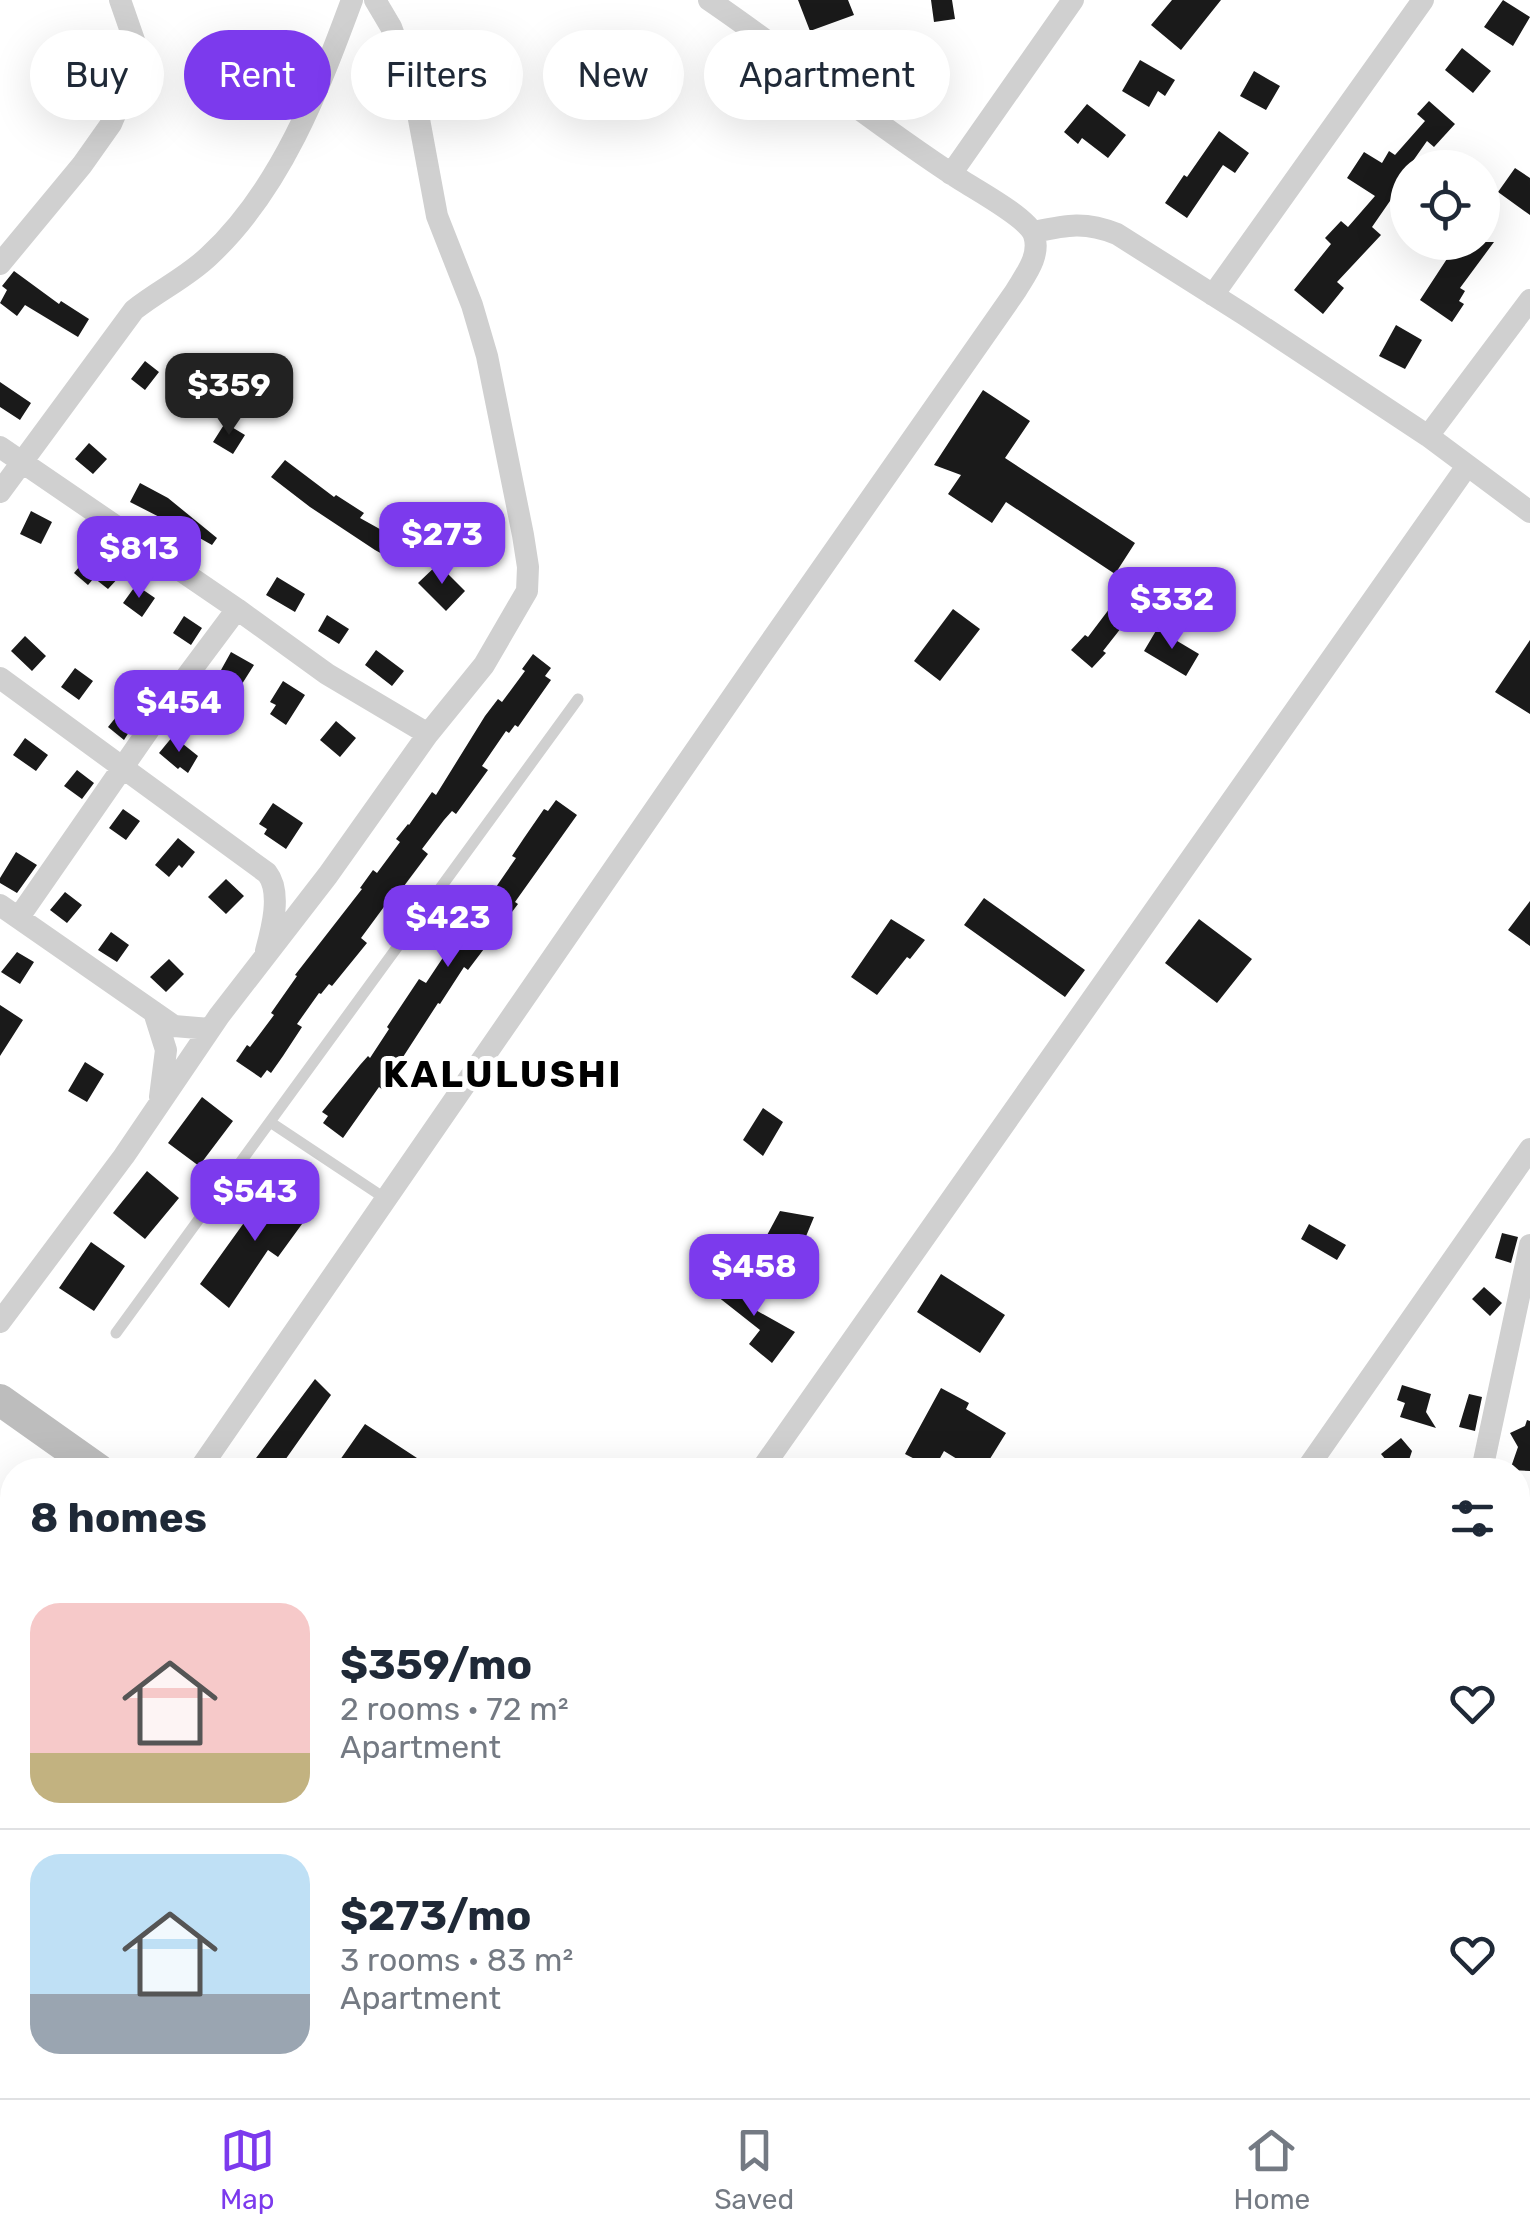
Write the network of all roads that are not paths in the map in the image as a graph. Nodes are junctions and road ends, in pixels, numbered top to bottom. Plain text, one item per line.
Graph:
1 (120, 0) edge
2 (352, 0) edge
3 (375, 0) edge
4 (1073, 0) edge
5 (1422, 0) edge
6 (722, 4) edge
7 (951, 174) junction
8 (1034, 232) junction
9 (0, 264) edge
10 (1213, 295) junction
11 (1530, 300) edge
12 (1428, 436) junction
13 (0, 446) edge
14 (22, 461) junction
15 (1467, 466) junction
16 (0, 492) edge
17 (1530, 512) edge
18 (237, 609) junction
19 (0, 678) edge
20 (578, 698) dead end
21 (428, 734) junction
22 (123, 768) junction
23 (10, 911) edge
24 (264, 958) junction
25 (154, 1012) junction
26 (210, 1029) junction
27 (158, 1105) junction
28 (270, 1122) junction
29 (1530, 1150) edge
30 (386, 1198) junction
31 (1530, 1245) edge
32 (0, 1322) edge
33 (116, 1333) dead end
34 (0, 1400) edge
35 (82, 1458) edge
36 (207, 1458) edge
37 (768, 1458) edge
38 (1314, 1458) edge
39 (1485, 1458) edge

1 - 9 street
2 - 14 street
3 - 21 street
4 - 7 street
5 - 10 street
6 - 7 street
7 - 8 street
8 - 10 street
8 - 30 street
10 - 12 street
11 - 12 street
12 - 15 street
13 - 14 street
14 - 16 street
14 - 18 street
15 - 17 street
15 - 37 street
18 - 21 street
18 - 22 street
19 - 22 street
20 - 28 lane
21 - 24 street
22 - 23 street
22 - 24 street
23 - 25 street
24 - 26 street
25 - 26 street
25 - 27 street
26 - 27 street
27 - 32 street
28 - 30 lane
28 - 33 lane
29 - 38 street
30 - 36 street
31 - 39 street
34 - 35 street

